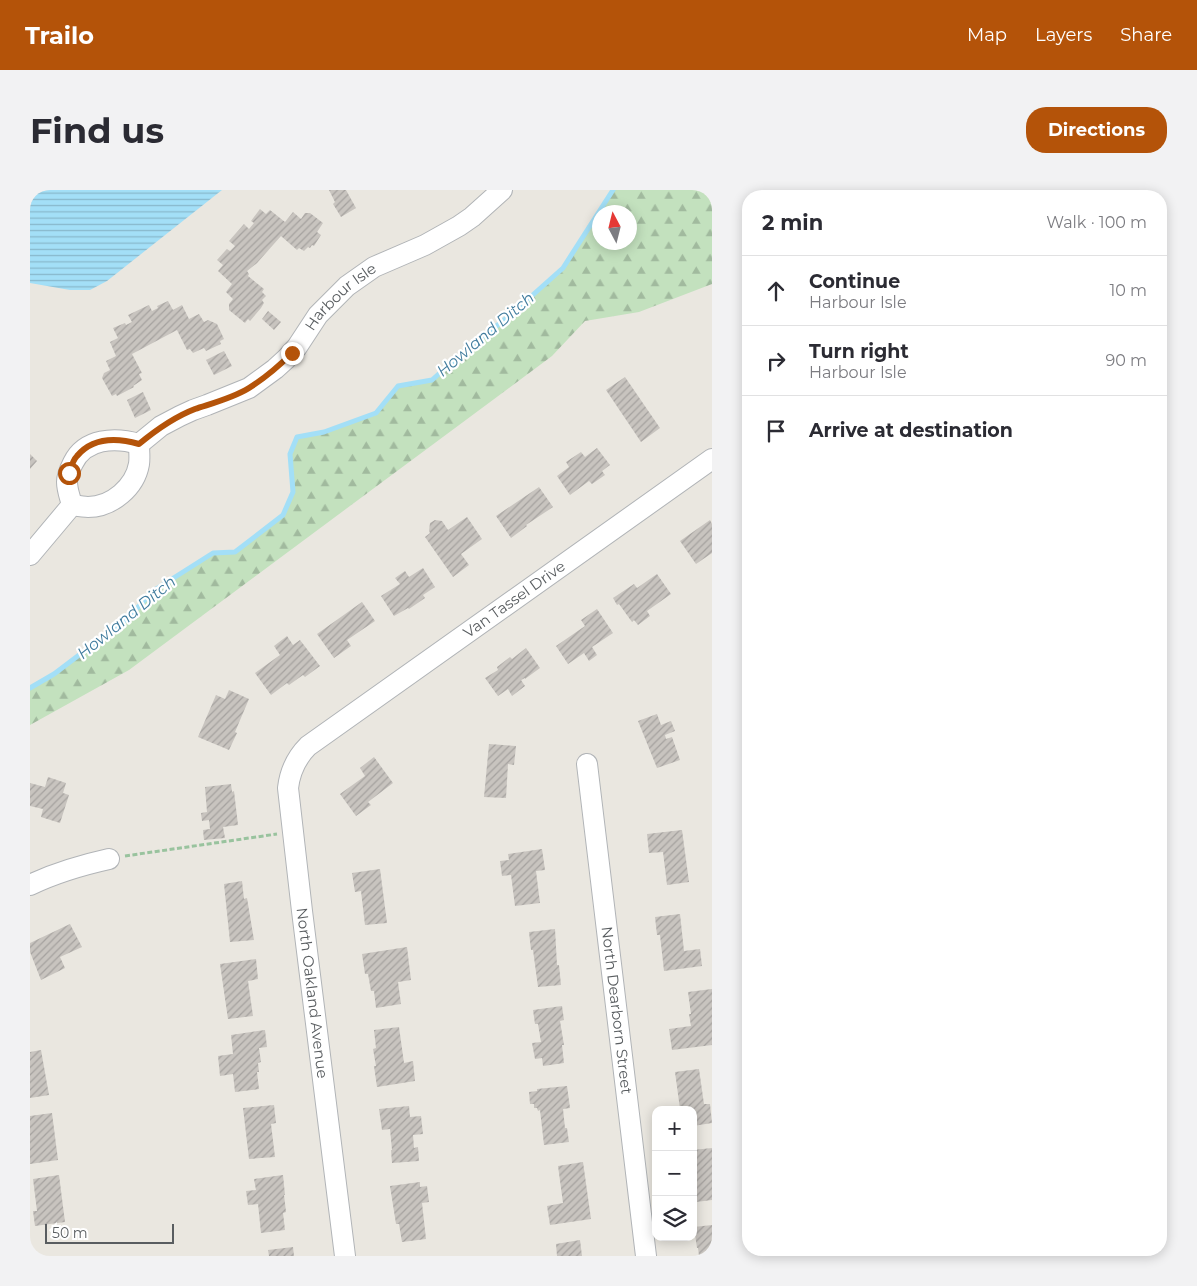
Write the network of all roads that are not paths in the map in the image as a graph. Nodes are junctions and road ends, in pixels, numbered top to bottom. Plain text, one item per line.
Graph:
1 (502, 190) edge
2 (139, 444) junction
3 (712, 459) edge
4 (72, 505) junction
5 (30, 555) edge
6 (318, 740) joint
7 (587, 764) dead end
8 (109, 858) road end
9 (30, 885) edge
10 (345, 1256) edge
11 (646, 1256) edge

1 - 2 street, Harbour Isle
2 - 4 street
2 - 4 street
3 - 6 street, Van Tassel Drive
4 - 5 street
6 - 10 street, North Oakland Avenue
7 - 11 street, North Dearborn Street
8 - 9 street

